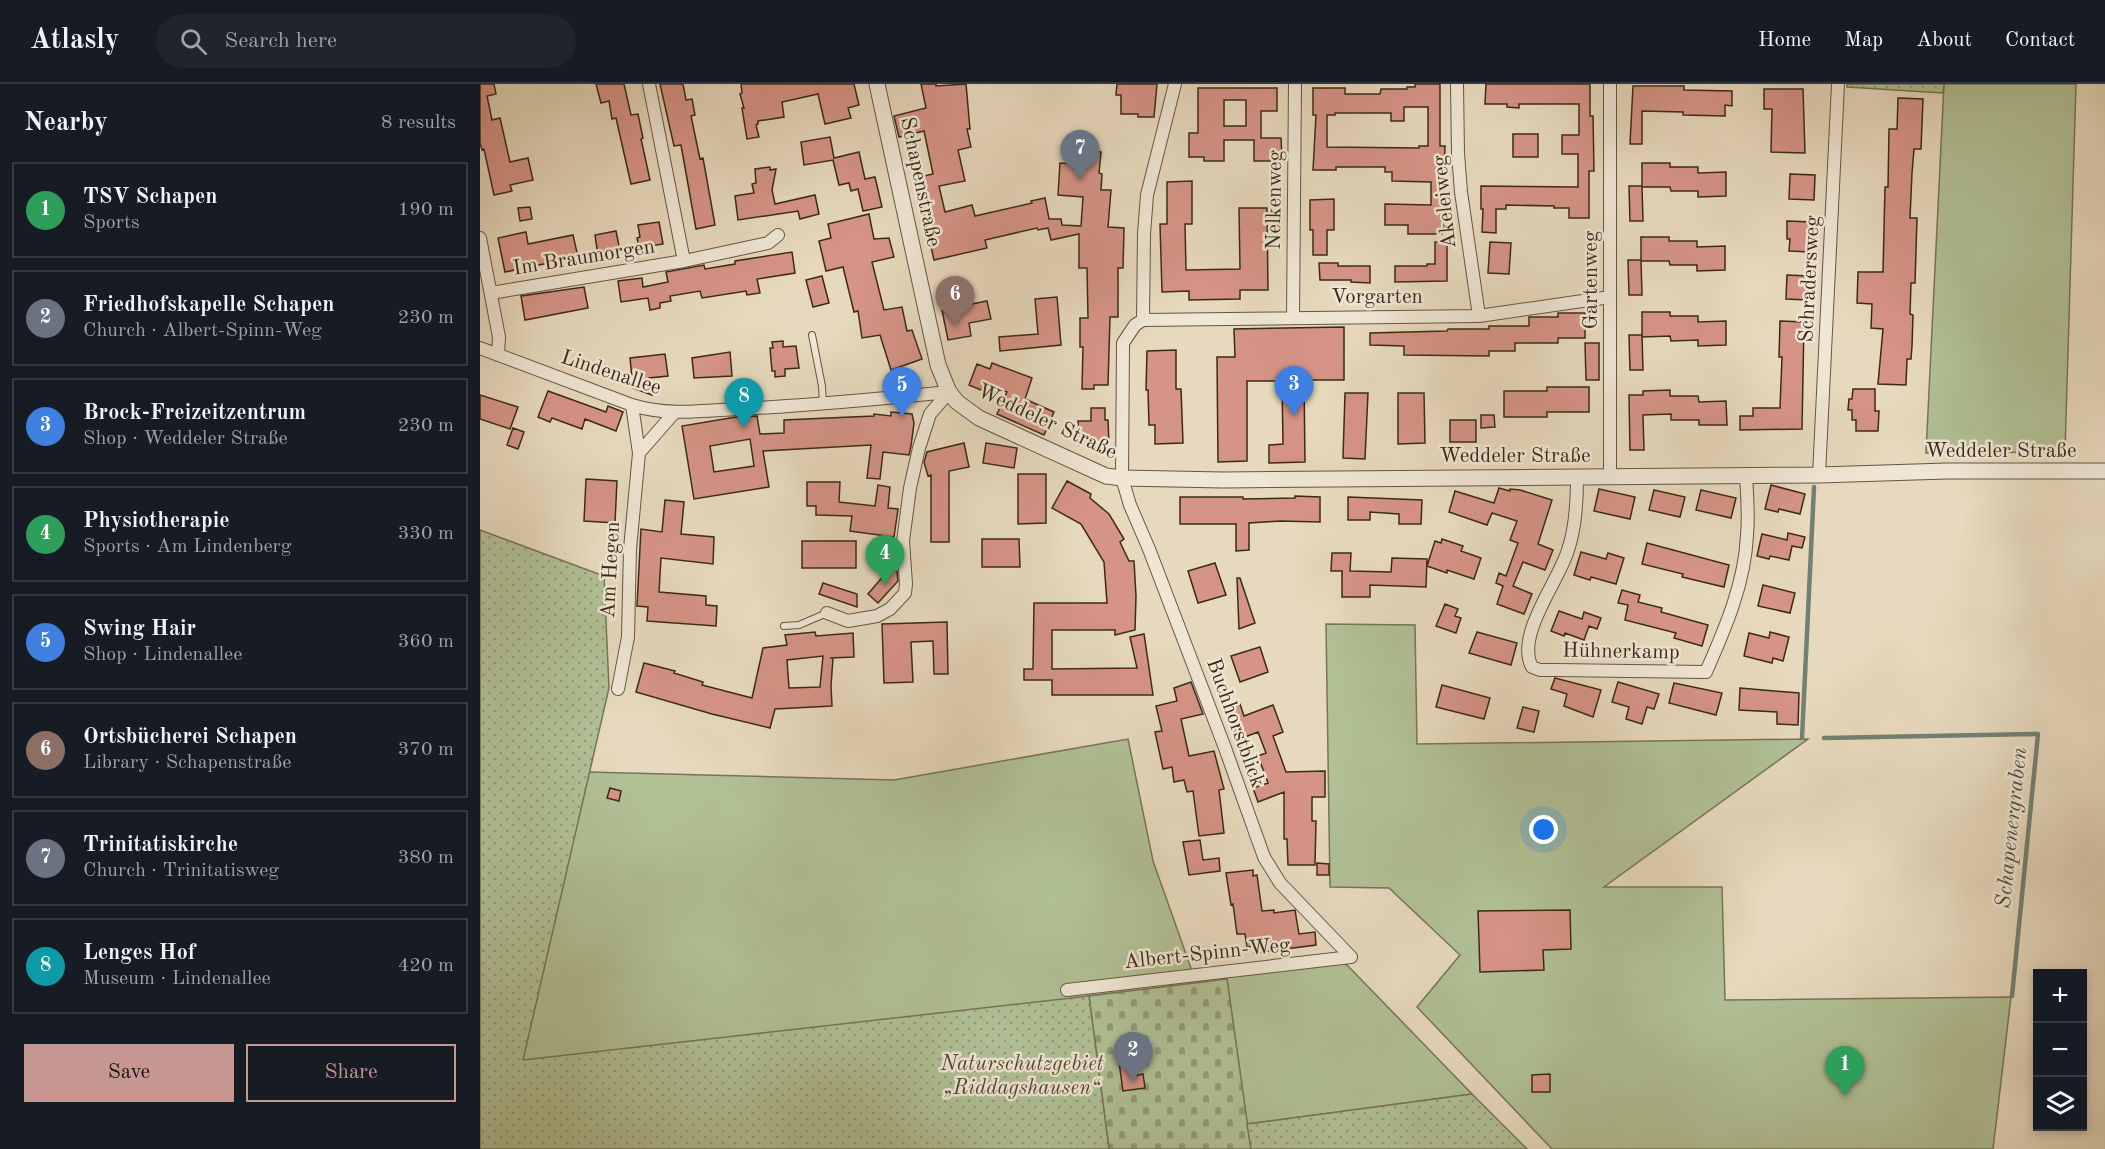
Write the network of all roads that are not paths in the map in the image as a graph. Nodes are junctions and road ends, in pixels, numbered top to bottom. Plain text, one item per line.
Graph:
1 (649, 84) edge
2 (877, 84) edge
3 (1175, 84) edge
4 (1295, 84) edge
5 (1457, 84) edge
6 (1610, 84) edge
7 (1838, 84) edge
8 (778, 236) dead end
9 (480, 238) edge
10 (684, 261) junction
11 (491, 293) junction
12 (1610, 297) junction
13 (1479, 316) junction
14 (1293, 317) junction
15 (1143, 320) junction
16 (812, 335) dead end
17 (480, 348) edge
18 (498, 355) junction
19 (949, 392) junction
20 (823, 404) junction
21 (632, 405) junction
22 (674, 413) junction
23 (639, 453) junction
24 (2105, 471) edge
25 (1746, 475) junction
26 (1819, 476) junction
27 (1577, 477) junction
28 (1610, 477) junction
29 (1122, 478) junction
30 (827, 613) joint
31 (784, 626) dead end
32 (618, 689) dead end
33 (1351, 957) joint
34 (1067, 990) dead end

1 - 10 street, Im Braumorgen
2 - 19 street, Schapenstraße
3 - 15 street
4 - 14 street, Nelkenweg
5 - 13 street, Akeleiweg
6 - 12 street, Gartenweg
7 - 26 street, Schradersweg
8 - 10 street, Im Braumorgen
9 - 11 street
10 - 11 street, Im Braumorgen
11 - 18 street
12 - 13 street, Vorgarten
12 - 28 street, Gartenweg
13 - 14 street, Vorgarten
14 - 15 street, Vorgarten
15 - 29 street, Buchhorstblick
16 - 20 lane
17 - 18 street, Lindenallee
18 - 21 street, Lindenallee
19 - 20 street, Lindenallee
19 - 29 street, Weddeler Straße
19 - 30 street
20 - 22 street, Lindenallee
21 - 22 street, Lindenallee
21 - 23 street, Am Hegen
22 - 23 street
23 - 32 street, Am Hegen
24 - 26 street, Weddeler Straße
25 - 26 street, Weddeler Straße
25 - 27 street, Hühnerkamp
25 - 28 street, Weddeler Straße
27 - 28 street, Weddeler Straße
27 - 29 street, Weddeler Straße
29 - 33 street, Buchhorstblick
30 - 31 lane
33 - 34 street, Albert-Spinn-Weg

